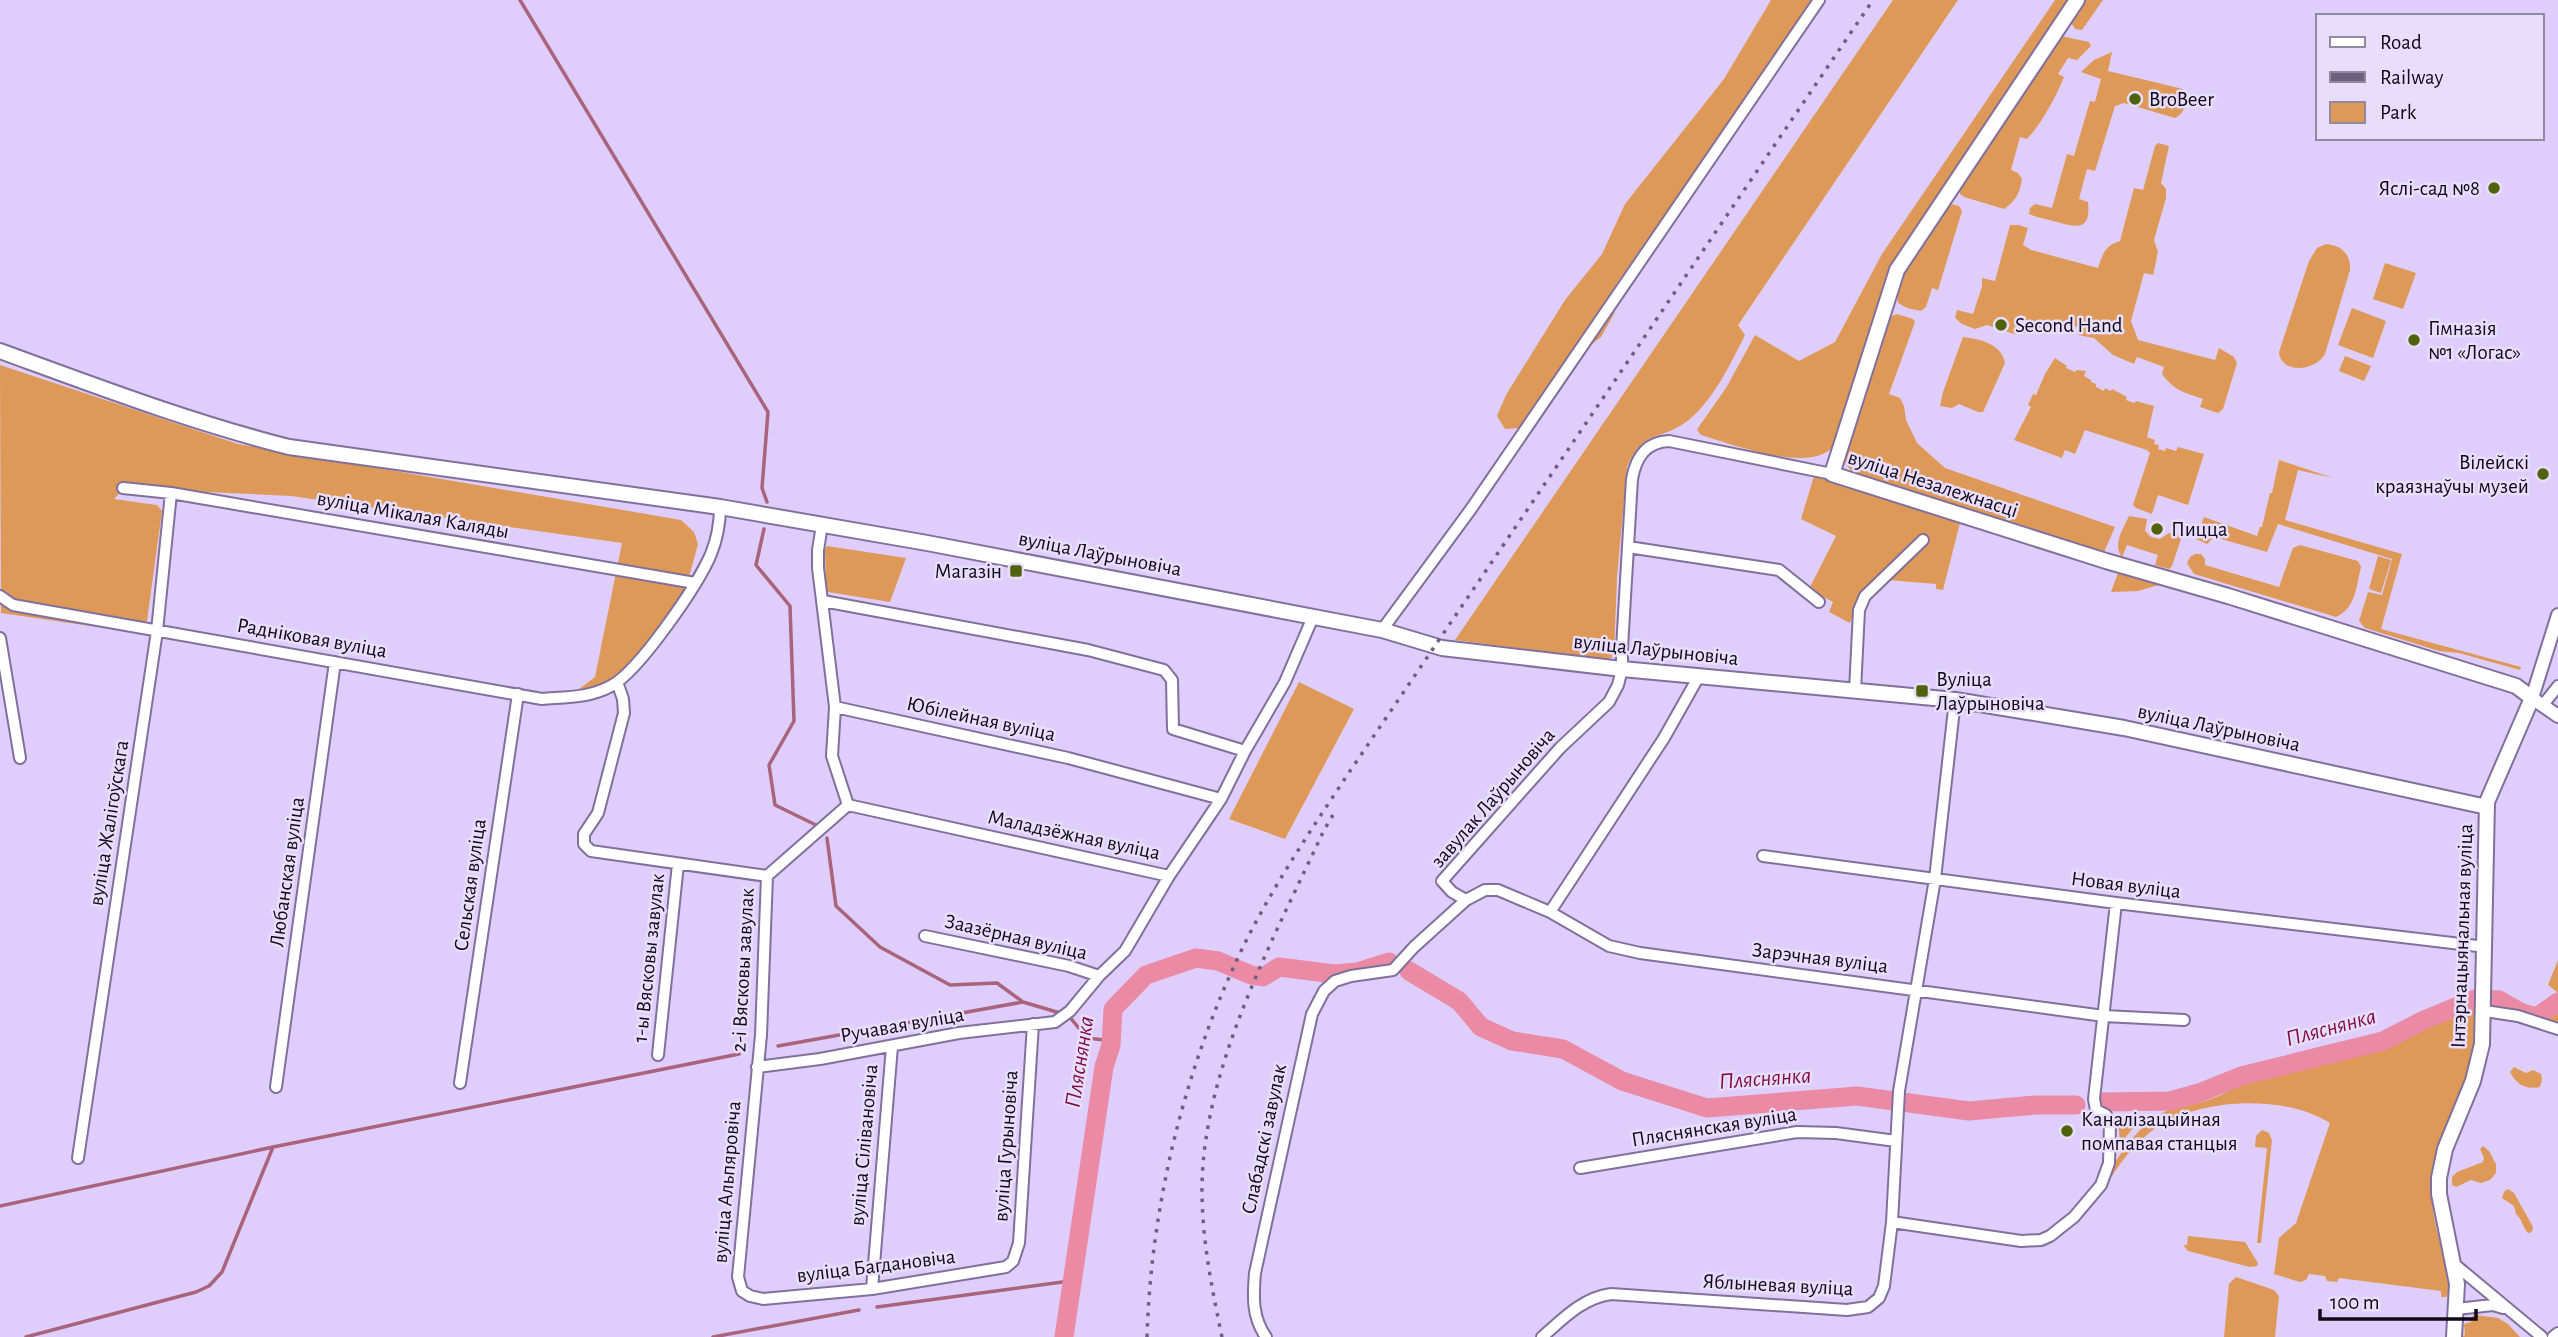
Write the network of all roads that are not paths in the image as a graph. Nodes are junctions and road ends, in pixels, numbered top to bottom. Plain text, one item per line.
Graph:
1 (1819, 0) edge
2 (2077, 0) edge
3 (0, 351) edge
4 (1832, 474) junction
5 (123, 488) dead end
6 (172, 493) junction
7 (720, 507) junction
8 (822, 525) junction
9 (1923, 540) dead end
10 (1628, 547) junction
11 (695, 583) junction
12 (0, 596) edge
13 (823, 601) junction
14 (1819, 602) dead end
15 (2558, 615) edge
16 (1313, 617) junction
17 (1382, 630) junction
18 (158, 631) junction
19 (0, 638) edge
20 (335, 662) junction
21 (1622, 669) junction
22 (1699, 676) junction
23 (617, 682) junction
24 (2558, 686) edge
25 (1855, 691) junction
26 (518, 694) junction
27 (1955, 700) junction
28 (2537, 702) junction
29 (835, 707) junction
30 (2558, 716) edge
31 (1245, 751) junction
32 (20, 758) dead end
33 (1220, 799) junction
34 (848, 805) junction
35 (2487, 807) junction
36 (1763, 856) dead end
37 (678, 864) junction
38 (767, 876) junction
39 (1168, 876) junction
40 (1935, 879) junction
41 (1466, 900) junction
42 (2116, 903) junction
43 (1550, 912) junction
44 (925, 936) dead end
45 (2486, 947) junction
46 (1099, 976) junction
47 (1918, 990) junction
48 (2485, 1009) junction
49 (2104, 1016) junction
50 (2184, 1020) dead end
51 (1055, 1022) joint
52 (1033, 1024) junction
53 (2558, 1029) edge
54 (892, 1046) junction
55 (658, 1055) dead end
56 (757, 1067) junction
57 (460, 1083) dead end
58 (276, 1087) dead end
59 (1896, 1142) junction
60 (78, 1158) dead end
61 (1580, 1168) dead end
62 (1892, 1222) junction
63 (2453, 1263) junction
64 (1006, 1267) joint
65 (872, 1289) junction
66 (750, 1296) joint
67 (2456, 1308) junction
68 (2509, 1310) junction
69 (1264, 1333) edge
70 (2558, 1333) edge
71 (1542, 1337) edge
72 (2455, 1337) edge
73 (2542, 1337) edge
74 (2553, 1337) edge

1 - 17 street
2 - 4 main road, вуліца Незалежнасці
3 - 7 main road, вуліца Лаўрыновіча
4 - 10 street
4 - 28 main road, вуліца Незалежнасці
5 - 6 street, вуліца Мікалая Каляды
6 - 11 street, вуліца Мікалая Каляды
6 - 18 street, вуліца Жалігоўскага
7 - 8 main road, вуліца Лаўрыновіча
7 - 11 street
8 - 13 street
8 - 16 main road, вуліца Лаўрыновіча
9 - 25 street
10 - 14 street
10 - 21 street
11 - 23 street
12 - 18 street, Радніковая вуліца
13 - 29 street
13 - 31 street
15 - 28 street
16 - 17 main road, вуліца Лаўрыновіча
16 - 31 street
17 - 21 main road, вуліца Лаўрыновіча
18 - 20 street, Радніковая вуліца
18 - 60 street, вуліца Жалігоўскага
19 - 32 street
20 - 26 street, Радніковая вуліца
20 - 58 street, Любанская вуліца
21 - 22 main road, вуліца Лаўрыновіча
21 - 41 street, завулак Лаўрыновіча
22 - 25 main road, вуліца Лаўрыновіча
22 - 43 street
23 - 26 street, Радніковая вуліца
23 - 37 street
24 - 28 street
25 - 27 main road, вуліца Лаўрыновіча
26 - 57 street, Сельская вуліца
27 - 35 main road, вуліца Лаўрыновіча
27 - 40 street, Яблыневая вуліца
28 - 30 street
28 - 35 main road
29 - 33 street, Юбілейная вуліца
29 - 34 street
31 - 33 street
33 - 39 street
34 - 38 street
34 - 39 street, Маладзёжная вуліца
35 - 45 main road, Інтэрнацыянальная вуліца
36 - 40 street, Новая вуліца
37 - 38 street
37 - 55 street, 1-ы Вясковы завулак
38 - 56 street, 2-і Вясковы завулак
39 - 46 street, Маладзёжная вуліца
40 - 42 street, Новая вуліца
40 - 47 street, Яблыневая вуліца
41 - 43 street, Зарэчная вуліца
41 - 69 street, Слабадскі завулак
42 - 45 street, Новая вуліца
42 - 49 street
43 - 47 street, Зарэчная вуліца
44 - 46 street, Заазёрная вуліца
45 - 48 main road, Інтэрнацыянальная вуліца
46 - 51 street, Маладзёжная вуліца
47 - 49 street, Зарэчная вуліца
47 - 59 street, Яблыневая вуліца
48 - 53 street
48 - 63 main road, Інтэрнацыянальная вуліца
49 - 50 street, Зарэчная вуліца
49 - 62 street
51 - 52 street, Ручавая вуліца
52 - 54 street, Ручавая вуліца
52 - 64 street, вуліца Гурыновіча
54 - 56 street, Ручавая вуліца
54 - 65 street, вуліца Сілівановіча
56 - 66 street, вуліца Альпяровіча
59 - 61 street, Пляснянская вуліца
59 - 62 street, Яблыневая вуліца
62 - 71 street, Яблыневая вуліца
63 - 67 main road, Інтэрнацыянальная вуліца
63 - 68 street
64 - 65 street, вуліца Багдановіча
65 - 66 street, вуліца Багдановіча
67 - 68 street
67 - 72 main road, Інтэрнацыянальная вуліца
68 - 73 street
70 - 74 street

